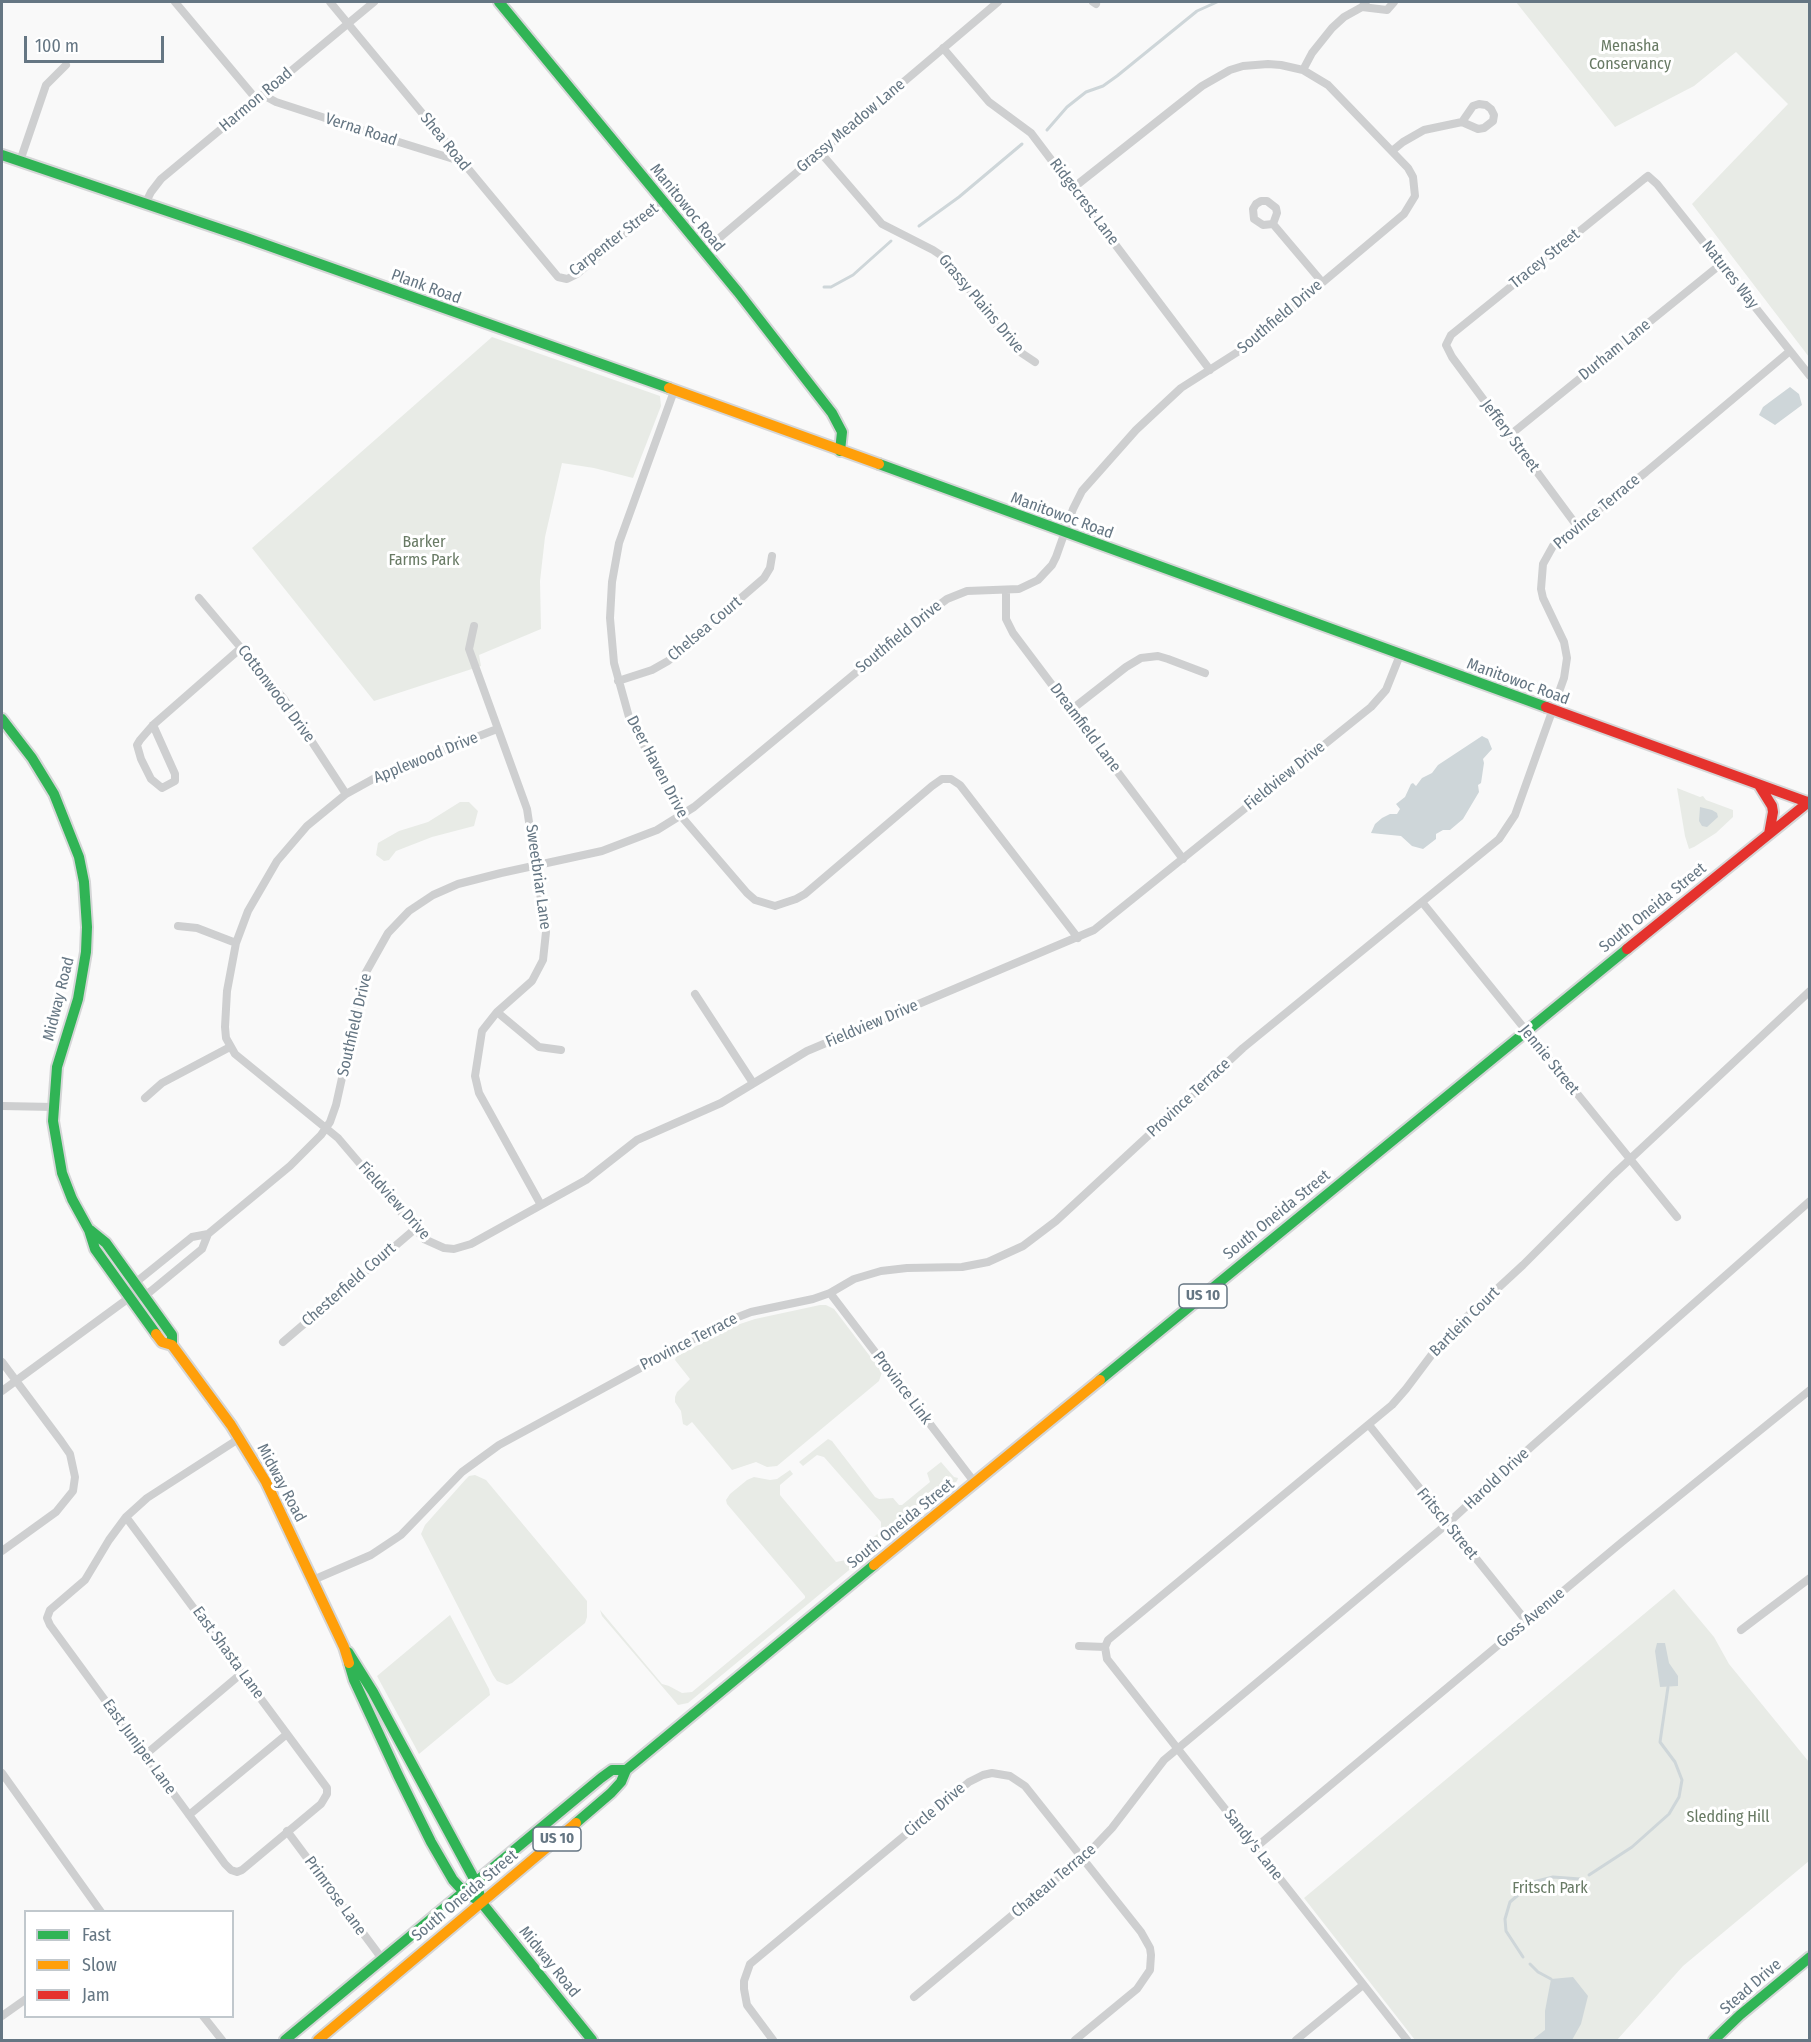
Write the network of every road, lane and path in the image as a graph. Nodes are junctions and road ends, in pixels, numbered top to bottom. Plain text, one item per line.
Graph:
1 (174, 2) edge
2 (330, 2) edge
3 (374, 2) edge
4 (499, 2) edge
5 (998, 2) edge
6 (1394, 2) edge
7 (1364, 4) edge
8 (348, 24) junction
9 (943, 48) junction
10 (66, 65) dead end
11 (1303, 70) junction
12 (260, 98) junction
13 (1462, 122) dead end
14 (1392, 151) junction
15 (820, 153) junction
16 (2, 155) edge
17 (20, 161) junction
18 (460, 161) junction
19 (1648, 176) joint
20 (1073, 189) junction
21 (663, 201) junction
22 (145, 204) junction
23 (1273, 224) dead end
24 (704, 251) junction
25 (1721, 264) junction
26 (564, 278) joint
27 (1322, 282) junction
28 (1446, 345) joint
29 (1790, 351) junction
30 (1035, 362) dead end
31 (1210, 370) junction
32 (1809, 376) edge
33 (674, 391) junction
34 (1510, 435) junction
35 (840, 451) junction
36 (1577, 526) junction
37 (1064, 533) junction
38 (772, 556) dead end
39 (1006, 591) junction
40 (199, 598) dead end
41 (474, 626) dead end
42 (241, 648) junction
43 (1400, 655) junction
44 (1206, 673) dead end
45 (618, 681) junction
46 (1071, 710) junction
47 (1553, 710) junction
48 (2, 719) edge
49 (153, 725) junction
50 (497, 729) junction
51 (1759, 785) junction
52 (346, 794) junction
53 (1809, 802) edge
54 (681, 816) junction
55 (1769, 834) junction
56 (1183, 859) junction
57 (537, 866) junction
58 (1422, 902) junction
59 (178, 926) dead end
60 (1078, 938) junction
61 (236, 943) junction
62 (1809, 991) edge
63 (695, 994) dead end
64 (497, 1012) junction
65 (1526, 1031) junction
66 (230, 1047) junction
67 (561, 1050) dead end
68 (753, 1083) junction
69 (145, 1098) dead end
70 (2, 1106) edge
71 (54, 1107) junction
72 (326, 1129) junction
73 (1630, 1159) junction
74 (1809, 1201) edge
75 (541, 1205) junction
76 (1677, 1217) dead end
77 (415, 1229) junction
78 (89, 1230) junction
79 (208, 1234) junction
80 (135, 1283) junction
81 (830, 1293) junction
82 (144, 1296) junction
83 (129, 1298) junction
84 (283, 1342) dead end
85 (172, 1345) junction
86 (2, 1362) edge
87 (15, 1381) junction
88 (1809, 1390) edge
89 (2, 1391) edge
90 (1369, 1425) junction
91 (240, 1438) junction
92 (975, 1483) junction
93 (126, 1517) junction
94 (1448, 1524) junction
95 (2, 1551) edge
96 (1809, 1578) edge
97 (313, 1580) junction
98 (1527, 1622) junction
99 (1741, 1630) dead end
100 (1079, 1646) dead end
101 (344, 1647) junction
102 (1105, 1647) junction
103 (242, 1673) junction
104 (287, 1734) junction
105 (1177, 1749) junction
106 (145, 1755) junction
107 (626, 1770) junction
108 (2, 1773) edge
109 (189, 1815) junction
110 (287, 1831) junction
111 (1255, 1848) junction
112 (1083, 1857) junction
113 (476, 1882) junction
114 (465, 1893) junction
115 (481, 1902) junction
116 (100, 1910) edge
117 (1809, 1957) edge
118 (383, 1960) junction
119 (1363, 1984) junction
120 (914, 1997) dead end
121 (24, 2000) edge
122 (2, 2016) edge
123 (205, 2018) edge
124 (222, 2040) edge
125 (285, 2040) edge
126 (318, 2040) edge
127 (592, 2040) edge
128 (774, 2040) edge
129 (1075, 2040) edge
130 (1296, 2040) edge
131 (1407, 2040) edge
132 (1714, 2040) edge

1 - 12 street, Verna Road
2 - 8 street, Shea Road
3 - 8 street, Harmon Road
4 - 21 main road, Manitowoc Road
5 - 9 street, Grassy Meadow Lane
6 - 7 street
7 - 11 street
8 - 12 street, Harmon Road
8 - 18 street, Shea Road
9 - 15 street, Grassy Meadow Lane
9 - 20 street, Ridgecrest Lane
10 - 17 street
11 - 14 street, Southfield Drive
11 - 20 street, Southfield Drive
12 - 18 street, Verna Road
12 - 22 street, Harmon Road
13 - 14 street
14 - 27 street, Southfield Drive
15 - 24 street, Grassy Meadow Lane
15 - 30 street, Grassy Plains Drive
16 - 17 main road, Plank Road
17 - 22 main road, Plank Road
18 - 26 street, Shea Road
19 - 25 street, Natures Way
19 - 28 street, Tracey Street
20 - 31 street, Ridgecrest Lane
21 - 24 main road, Manitowoc Road
21 - 26 street, Carpenter Street
22 - 33 main road, Plank Road
23 - 27 street
24 - 35 main road, Manitowoc Road
25 - 29 street, Natures Way
25 - 34 street, Durham Lane
27 - 31 street, Southfield Drive
28 - 34 street, Jeffery Street
29 - 32 street, Natures Way
29 - 36 street, Province Terrace
31 - 37 street, Southfield Drive
33 - 35 main road, Plank Road
33 - 45 street, Deer Haven Drive
34 - 36 street, Jeffery Street
35 - 37 main road, Manitowoc Road
36 - 47 street, Province Terrace
37 - 39 street, Southfield Drive
37 - 43 main road, Manitowoc Road
38 - 45 street, Chelsea Court
39 - 46 street, Dreamfield Lane
39 - 54 street, Southfield Drive
40 - 42 street, Cottonwood Drive
41 - 50 street, Sweetbriar Lane
42 - 49 street
42 - 52 street, Cottonwood Drive
43 - 47 main road, Manitowoc Road
43 - 56 street, Fieldview Drive
44 - 46 street
45 - 54 street, Deer Haven Drive
46 - 56 street, Dreamfield Lane
47 - 51 main road, Manitowoc Road
47 - 58 street, Province Terrace
48 - 71 main road, Midway Road
49 - 49 street
50 - 52 street, Applewood Drive
50 - 57 street, Sweetbriar Lane
51 - 53 main road, Manitowoc Road
51 - 55 main road
52 - 61 street, Applewood Drive
53 - 55 main road, South Oneida Street / US 10
54 - 57 street, Southfield Drive
54 - 60 street, Deer Haven Drive
55 - 65 main road, South Oneida Street / US 10
56 - 60 street, Fieldview Drive
57 - 64 street, Sweetbriar Lane
57 - 72 street, Southfield Drive
58 - 65 street, Jennie Street
58 - 81 street, Province Terrace
59 - 61 street
60 - 68 street, Fieldview Drive
61 - 66 street, Applewood Drive
62 - 73 street, Bartlein Court
63 - 68 street
64 - 67 street
64 - 75 street, Sweetbriar Lane
65 - 73 street, Jennie Street
65 - 92 main road, South Oneida Street / US 10
66 - 69 street
66 - 72 street
68 - 75 street, Fieldview Drive
70 - 71 street
71 - 78 main road, Midway Road
72 - 77 street, Fieldview Drive
72 - 79 street, Southfield Drive
73 - 76 street, Jennie Street
73 - 90 street, Bartlein Court
74 - 94 street, Harold Drive
75 - 77 street, Fieldview Drive
77 - 84 street, Chesterfield Court
78 - 80 main road, Midway Road
78 - 83 main road, Midway Road
79 - 80 street, Southfield Drive
79 - 82 street, Southfield Drive
80 - 82 main road, Midway Road
80 - 83 street, Southfield Drive
81 - 92 street, Province Link
81 - 97 street, Province Terrace
82 - 83 street
82 - 85 main road, Midway Road
83 - 85 main road, Midway Road
83 - 87 street
85 - 91 main road, Midway Road
86 - 87 street
87 - 89 street
87 - 95 street
88 - 98 street, Goss Avenue
90 - 94 street, Fritsch Street
90 - 102 street, Bartlein Court
91 - 93 street
91 - 97 main road, Midway Road
92 - 107 main road, South Oneida Street / US 10
93 - 103 street, East Shasta Lane
93 - 106 street, East Juniper Lane
94 - 98 street, Fritsch Street
94 - 105 street, Harold Drive
96 - 99 street
97 - 101 main road, Midway Road
98 - 111 street, Goss Avenue
100 - 102 street
101 - 113 main road, Midway Road
101 - 114 main road, Midway Road
102 - 105 street, Sandy's Lane
103 - 104 street, East Shasta Lane
103 - 106 street
104 - 109 street
104 - 110 street, East Shasta Lane
105 - 111 street, Sandy's Lane
105 - 112 street, Chateau Terrace
106 - 109 street, East Juniper Lane
107 - 113 main road, South Oneida Street / US 10
107 - 115 main road, South Oneida Street / US 10
108 - 116 street
109 - 110 street, East Juniper Lane
110 - 118 street, Primrose Lane
111 - 119 street, Sandy's Lane
112 - 120 street, Chateau Terrace
112 - 128 street, Circle Drive
112 - 129 street, Circle Drive
113 - 114 main road, US 10
113 - 115 main road, Midway Road
114 - 115 main road, Midway Road
114 - 118 main road, South Oneida Street / US 10
115 - 126 main road, South Oneida Street / US 10
115 - 127 main road, Midway Road
117 - 132 main road, Stead Drive
118 - 125 main road, South Oneida Street / US 10
119 - 130 street
119 - 131 street, Sandy's Lane
121 - 122 street
123 - 124 street

